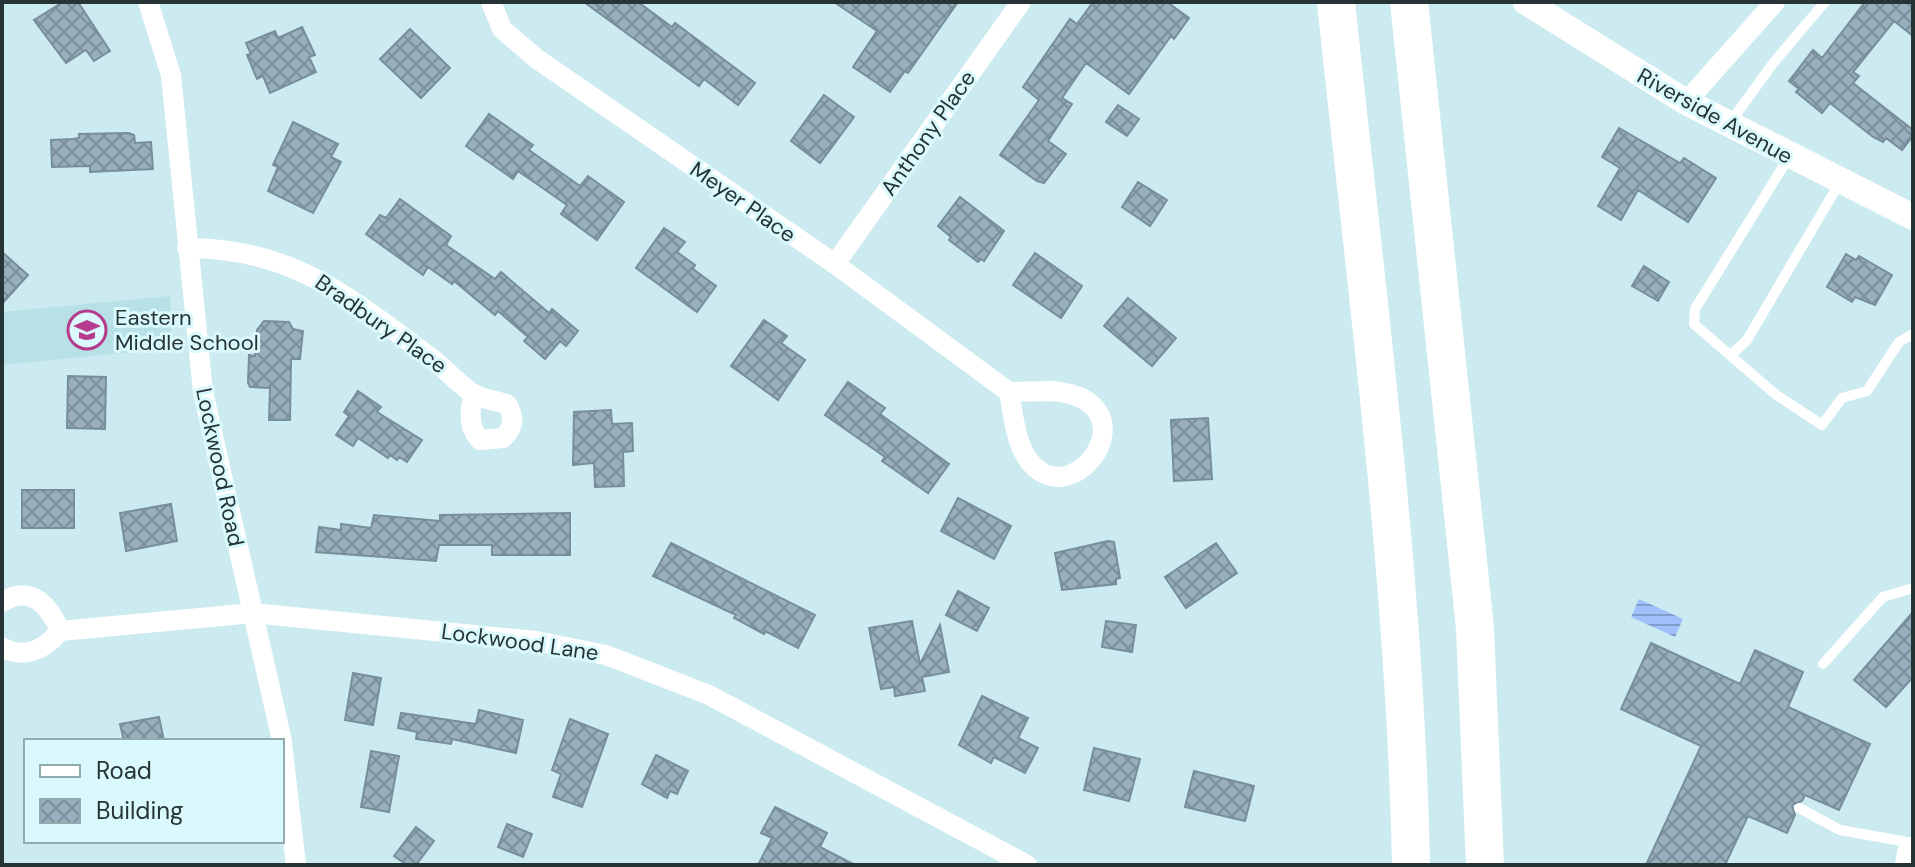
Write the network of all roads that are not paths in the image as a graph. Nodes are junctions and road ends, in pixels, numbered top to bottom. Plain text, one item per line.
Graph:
1 (148, 2) edge
2 (491, 2) edge
3 (1021, 2) edge
4 (1336, 2) edge
5 (1409, 2) edge
6 (1526, 2) edge
7 (1775, 2) edge
8 (1825, 2) edge
9 (1686, 102) junction
10 (1727, 125) junction
11 (1789, 157) junction
12 (1840, 182) junction
13 (1913, 217) edge
14 (187, 248) junction
15 (835, 264) junction
16 (1913, 334) edge
17 (1731, 355) junction
18 (1009, 392) junction
19 (474, 395) dead end
20 (1913, 588) edge
21 (2, 602) edge
22 (253, 613) junction
23 (60, 631) junction
24 (2, 647) edge
25 (1823, 664) dead end
26 (281, 739) edge
27 (284, 760) edge
28 (1799, 808) dead end
29 (1913, 843) edge
30 (1913, 853) edge
31 (296, 865) edge
32 (1027, 865) edge
33 (1411, 865) edge
34 (1485, 865) edge
35 (1911, 865) edge

1 - 14 street, Lockwood Road
2 - 15 street, Meyer Place
3 - 15 street, Anthony Place
4 - 33 highway
5 - 34 highway
6 - 9 street, Riverside Avenue
7 - 9 street
8 - 10 lane
9 - 10 street, Riverside Avenue
10 - 11 street, Riverside Avenue
11 - 12 street, Riverside Avenue
11 - 17 lane
12 - 13 street, Riverside Avenue
12 - 17 lane
14 - 19 street, Bradbury Place
14 - 22 street, Lockwood Road
15 - 18 street, Meyer Place
16 - 17 lane
18 - 18 street
20 - 25 lane
21 - 23 street
22 - 23 street, Lockwood Lane
22 - 26 street, Lockwood Road
22 - 32 street, Lockwood Lane
23 - 24 street, Lockwood Lane
27 - 31 street, Lockwood Road
28 - 29 lane
30 - 35 main road

